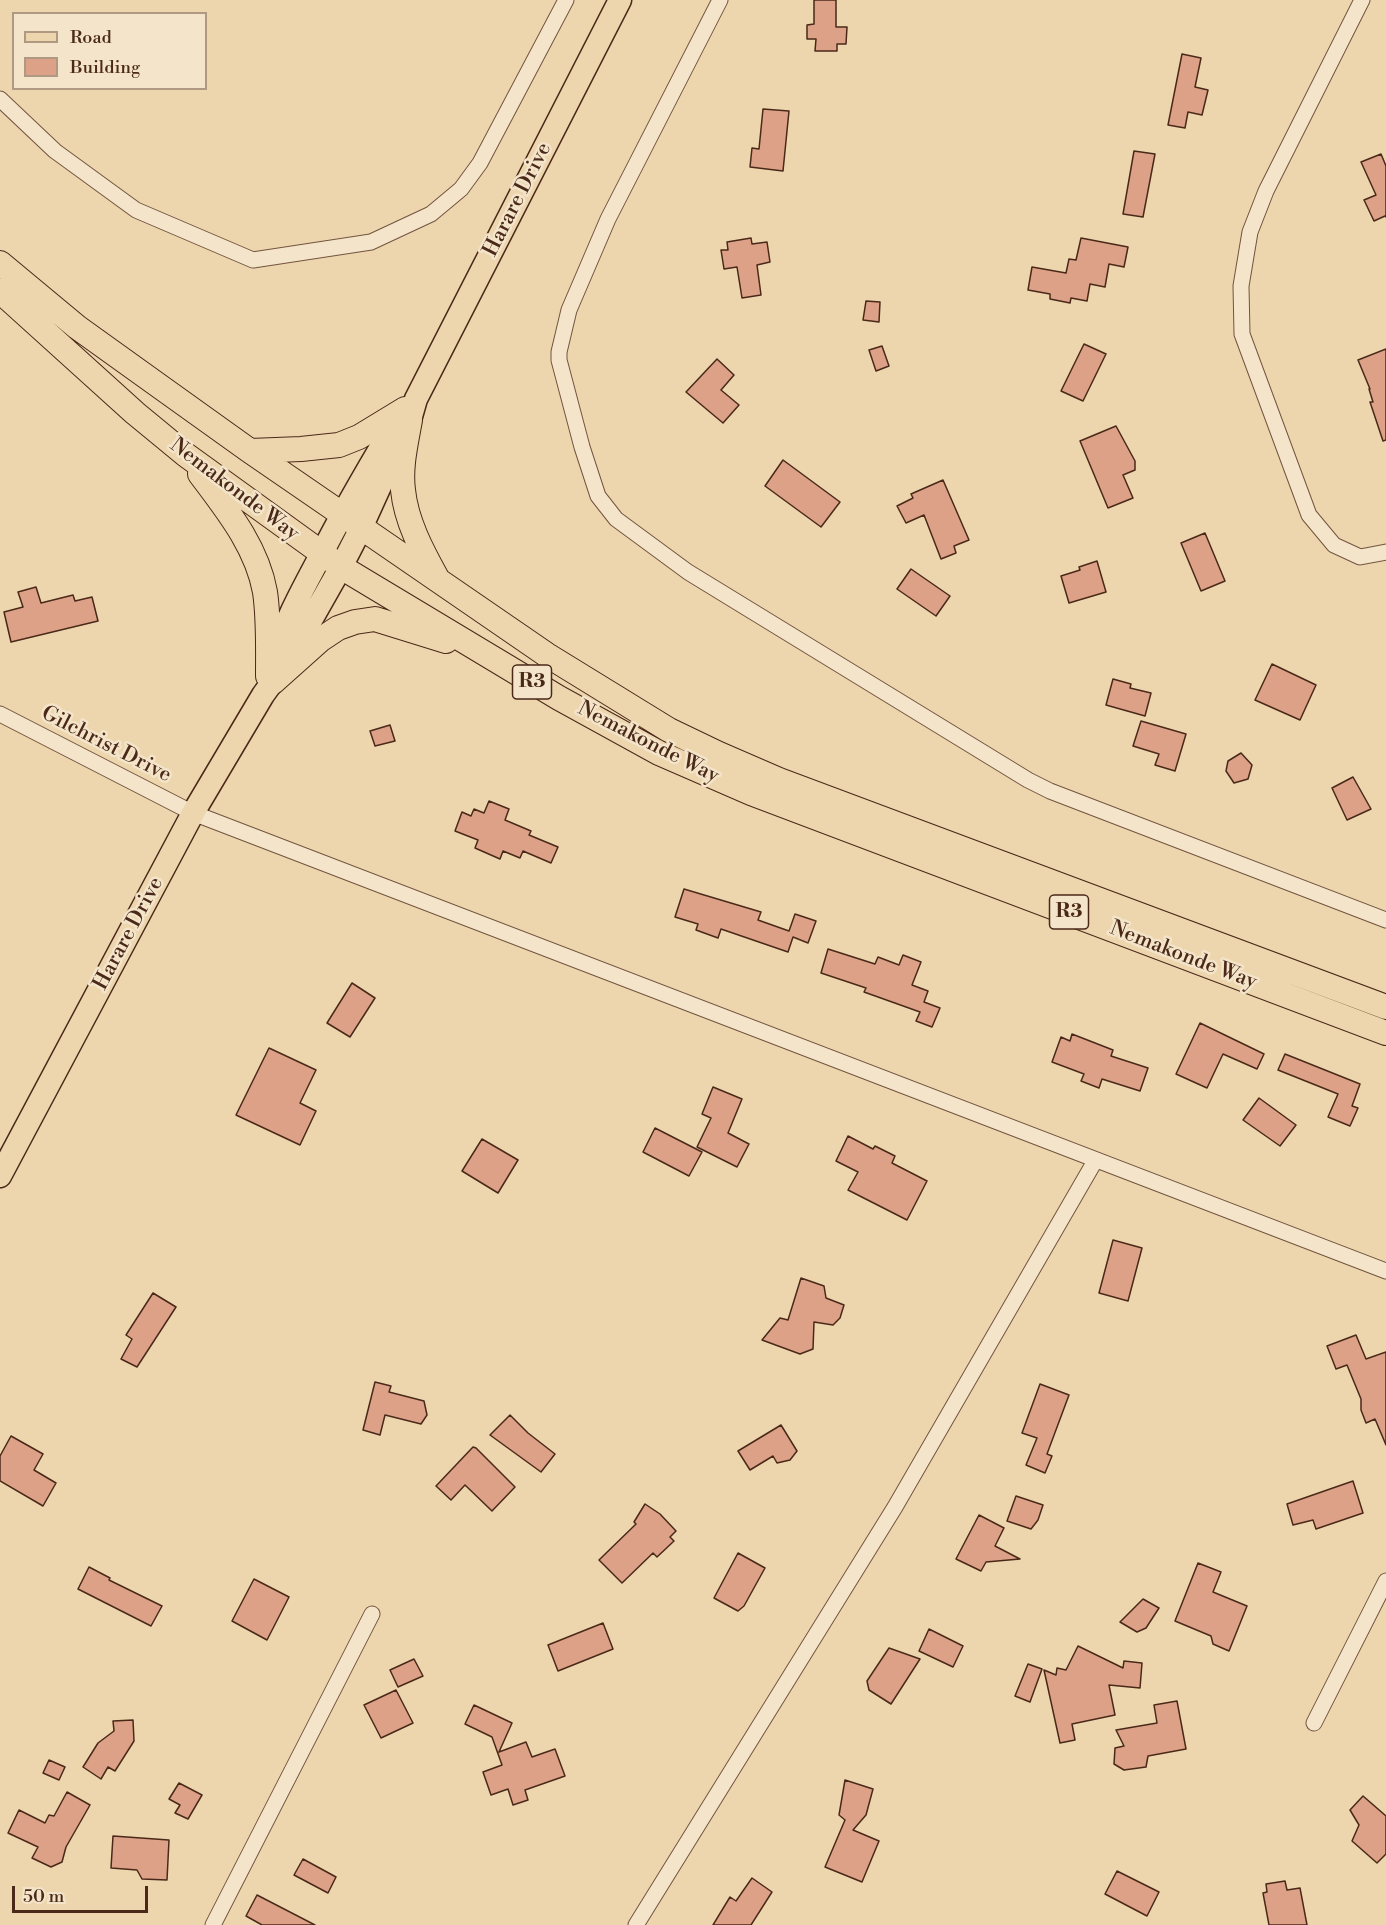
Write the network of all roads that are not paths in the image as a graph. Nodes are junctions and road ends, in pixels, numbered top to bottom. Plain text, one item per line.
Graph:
1 (566, 0) edge
2 (620, 0) edge
3 (720, 0) edge
4 (1362, 0) edge
5 (0, 99) edge
6 (0, 263) edge
7 (0, 291) edge
8 (410, 410) junction
9 (250, 451) junction
10 (186, 455) junction
11 (341, 514) junction
12 (361, 528) junction
13 (1386, 552) edge
14 (321, 554) junction
15 (341, 567) junction
16 (440, 582) junction
17 (485, 653) junction
18 (268, 684) junction
19 (0, 714) edge
20 (193, 813) junction
21 (1386, 920) edge
22 (1386, 1007) edge
23 (1386, 1033) edge
24 (1095, 1161) junction
25 (0, 1176) edge
26 (1386, 1271) edge
27 (1386, 1581) edge
28 (372, 1614) dead end
29 (1314, 1723) dead end
30 (213, 1925) edge
31 (636, 1925) edge

1 - 5 street
2 - 8 main road, Harare Drive
3 - 21 street
4 - 13 street
6 - 9 highway, Nemakonde Way / R3
7 - 10 highway, Nemakonde Way / R3
8 - 9 highway
8 - 11 main road, Harare Drive
8 - 12 main road, Harare Drive
8 - 16 highway
9 - 11 highway, Nemakonde Way / R3
10 - 14 highway, Nemakonde Way / R3
10 - 18 highway
11 - 12 highway, R3
11 - 14 main road, Harare Drive
12 - 15 main road, Harare Drive
12 - 16 highway, Nemakonde Way / R3
14 - 15 highway, Nemakonde Way / R3
14 - 18 main road, Harare Drive
15 - 17 highway, Nemakonde Way / R3
15 - 18 main road, Harare Drive
16 - 22 highway, Nemakonde Way / R3
17 - 18 highway
17 - 23 highway, Nemakonde Way / R3
18 - 20 main road, Harare Drive
19 - 20 street, Gilchrist Drive
20 - 24 street, Gilchrist Drive
20 - 25 main road, Harare Drive
24 - 26 street, Gilchrist Drive
24 - 31 street
27 - 29 street
28 - 30 street

